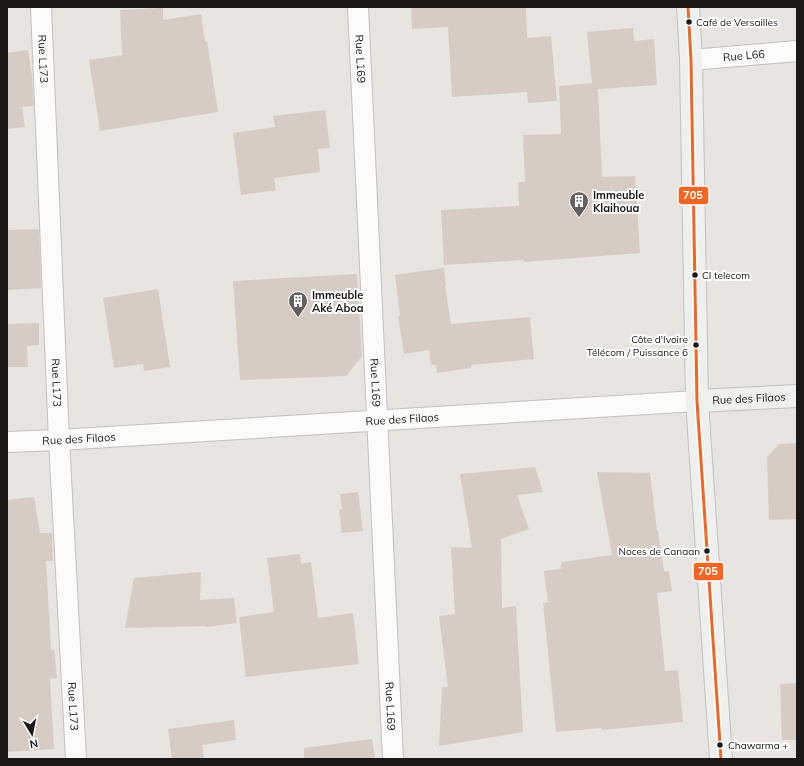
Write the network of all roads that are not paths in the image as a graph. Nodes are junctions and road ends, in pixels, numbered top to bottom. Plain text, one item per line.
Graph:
1 (41, 7) edge
2 (358, 7) edge
3 (688, 7) edge
4 (797, 52) edge
5 (691, 60) junction
6 (797, 396) edge
7 (697, 401) junction
8 (377, 421) junction
9 (59, 440) junction
10 (7, 442) edge
11 (76, 759) edge
12 (393, 759) edge
13 (721, 759) edge

1 - 9 street, Rue L173
2 - 8 street, Rue L169
3 - 5 street
4 - 5 street, Rue L66
5 - 7 street
6 - 7 street, Rue des Filaos
7 - 8 street, Rue des Filaos
7 - 13 street
8 - 9 street, Rue des Filaos
8 - 12 street, Rue L169
9 - 10 street, Rue des Filaos
9 - 11 street, Rue L173

